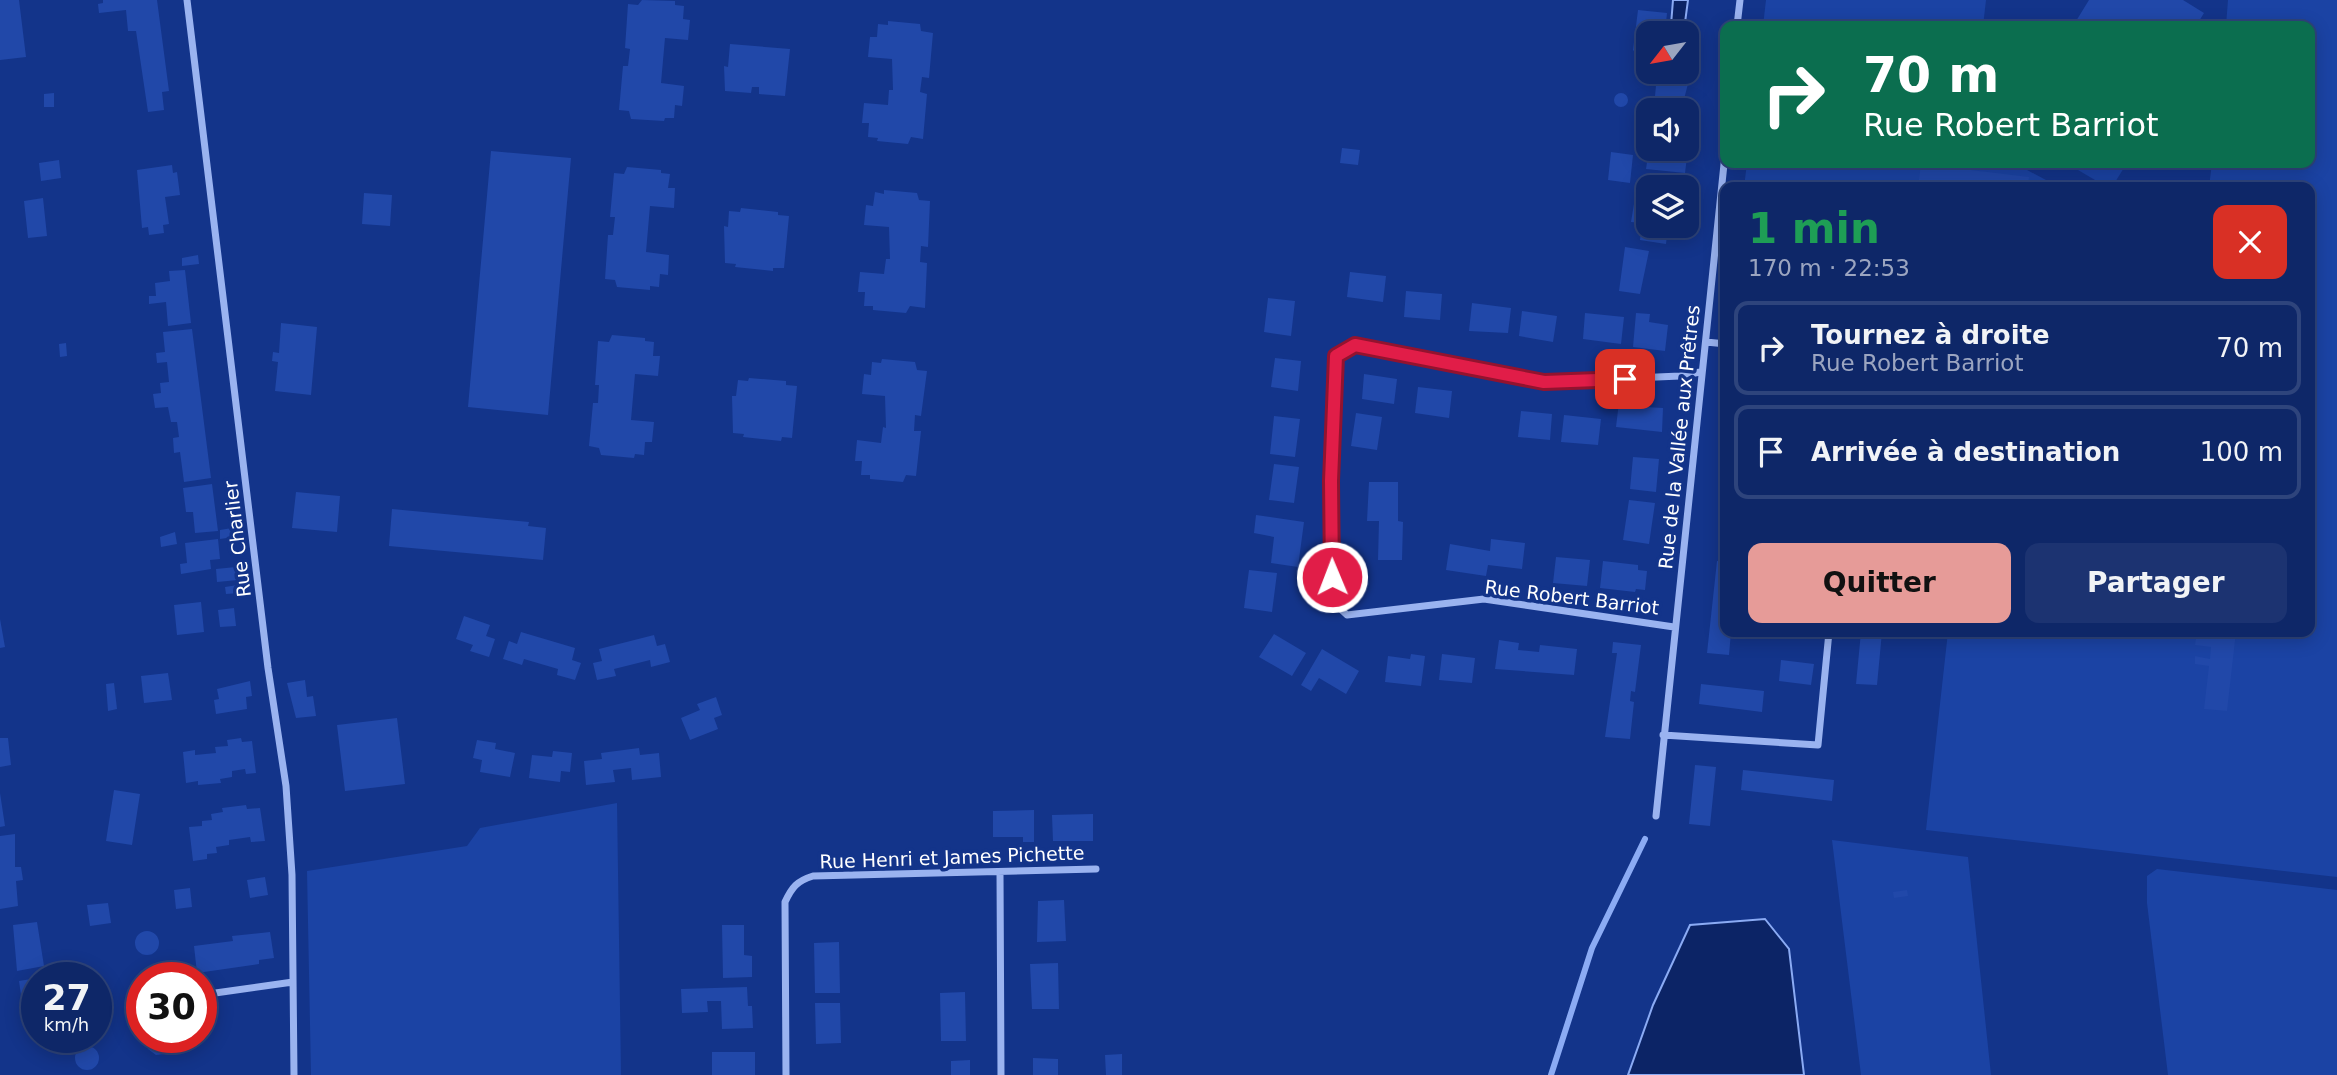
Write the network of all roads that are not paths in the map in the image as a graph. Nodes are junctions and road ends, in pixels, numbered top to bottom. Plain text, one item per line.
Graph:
1 (187, 0) edge
2 (1740, 0) edge
3 (1738, 21) edge
4 (1720, 204) edge
5 (1706, 342) junction
6 (1720, 343) edge
7 (1700, 372) junction
8 (1674, 626) junction
9 (1829, 637) edge
10 (1663, 735) junction
11 (1656, 816) dead end
12 (1096, 869) dead end
13 (1000, 872) junction
14 (293, 982) junction
15 (217, 993) edge
16 (294, 1075) edge
17 (786, 1075) edge
18 (1001, 1075) edge

1 - 14 street, Rue Charlier
2 - 3 street
4 - 5 street, Rue de la Vallée aux Prêtres
5 - 6 street
5 - 7 street, Rue de la Vallée aux Prêtres
7 - 8 street, Rue de la Vallée aux Prêtres
7 - 8 street, Rue Robert Barriot
8 - 10 street, Rue de la Vallée aux Prêtres
9 - 10 street
10 - 11 street, Rue de la Vallée aux Prêtres
12 - 13 street, Rue Henri et James Pichette
13 - 17 street, Rue Henri et James Pichette
13 - 18 street
14 - 15 street
14 - 16 street, Rue Charlier

